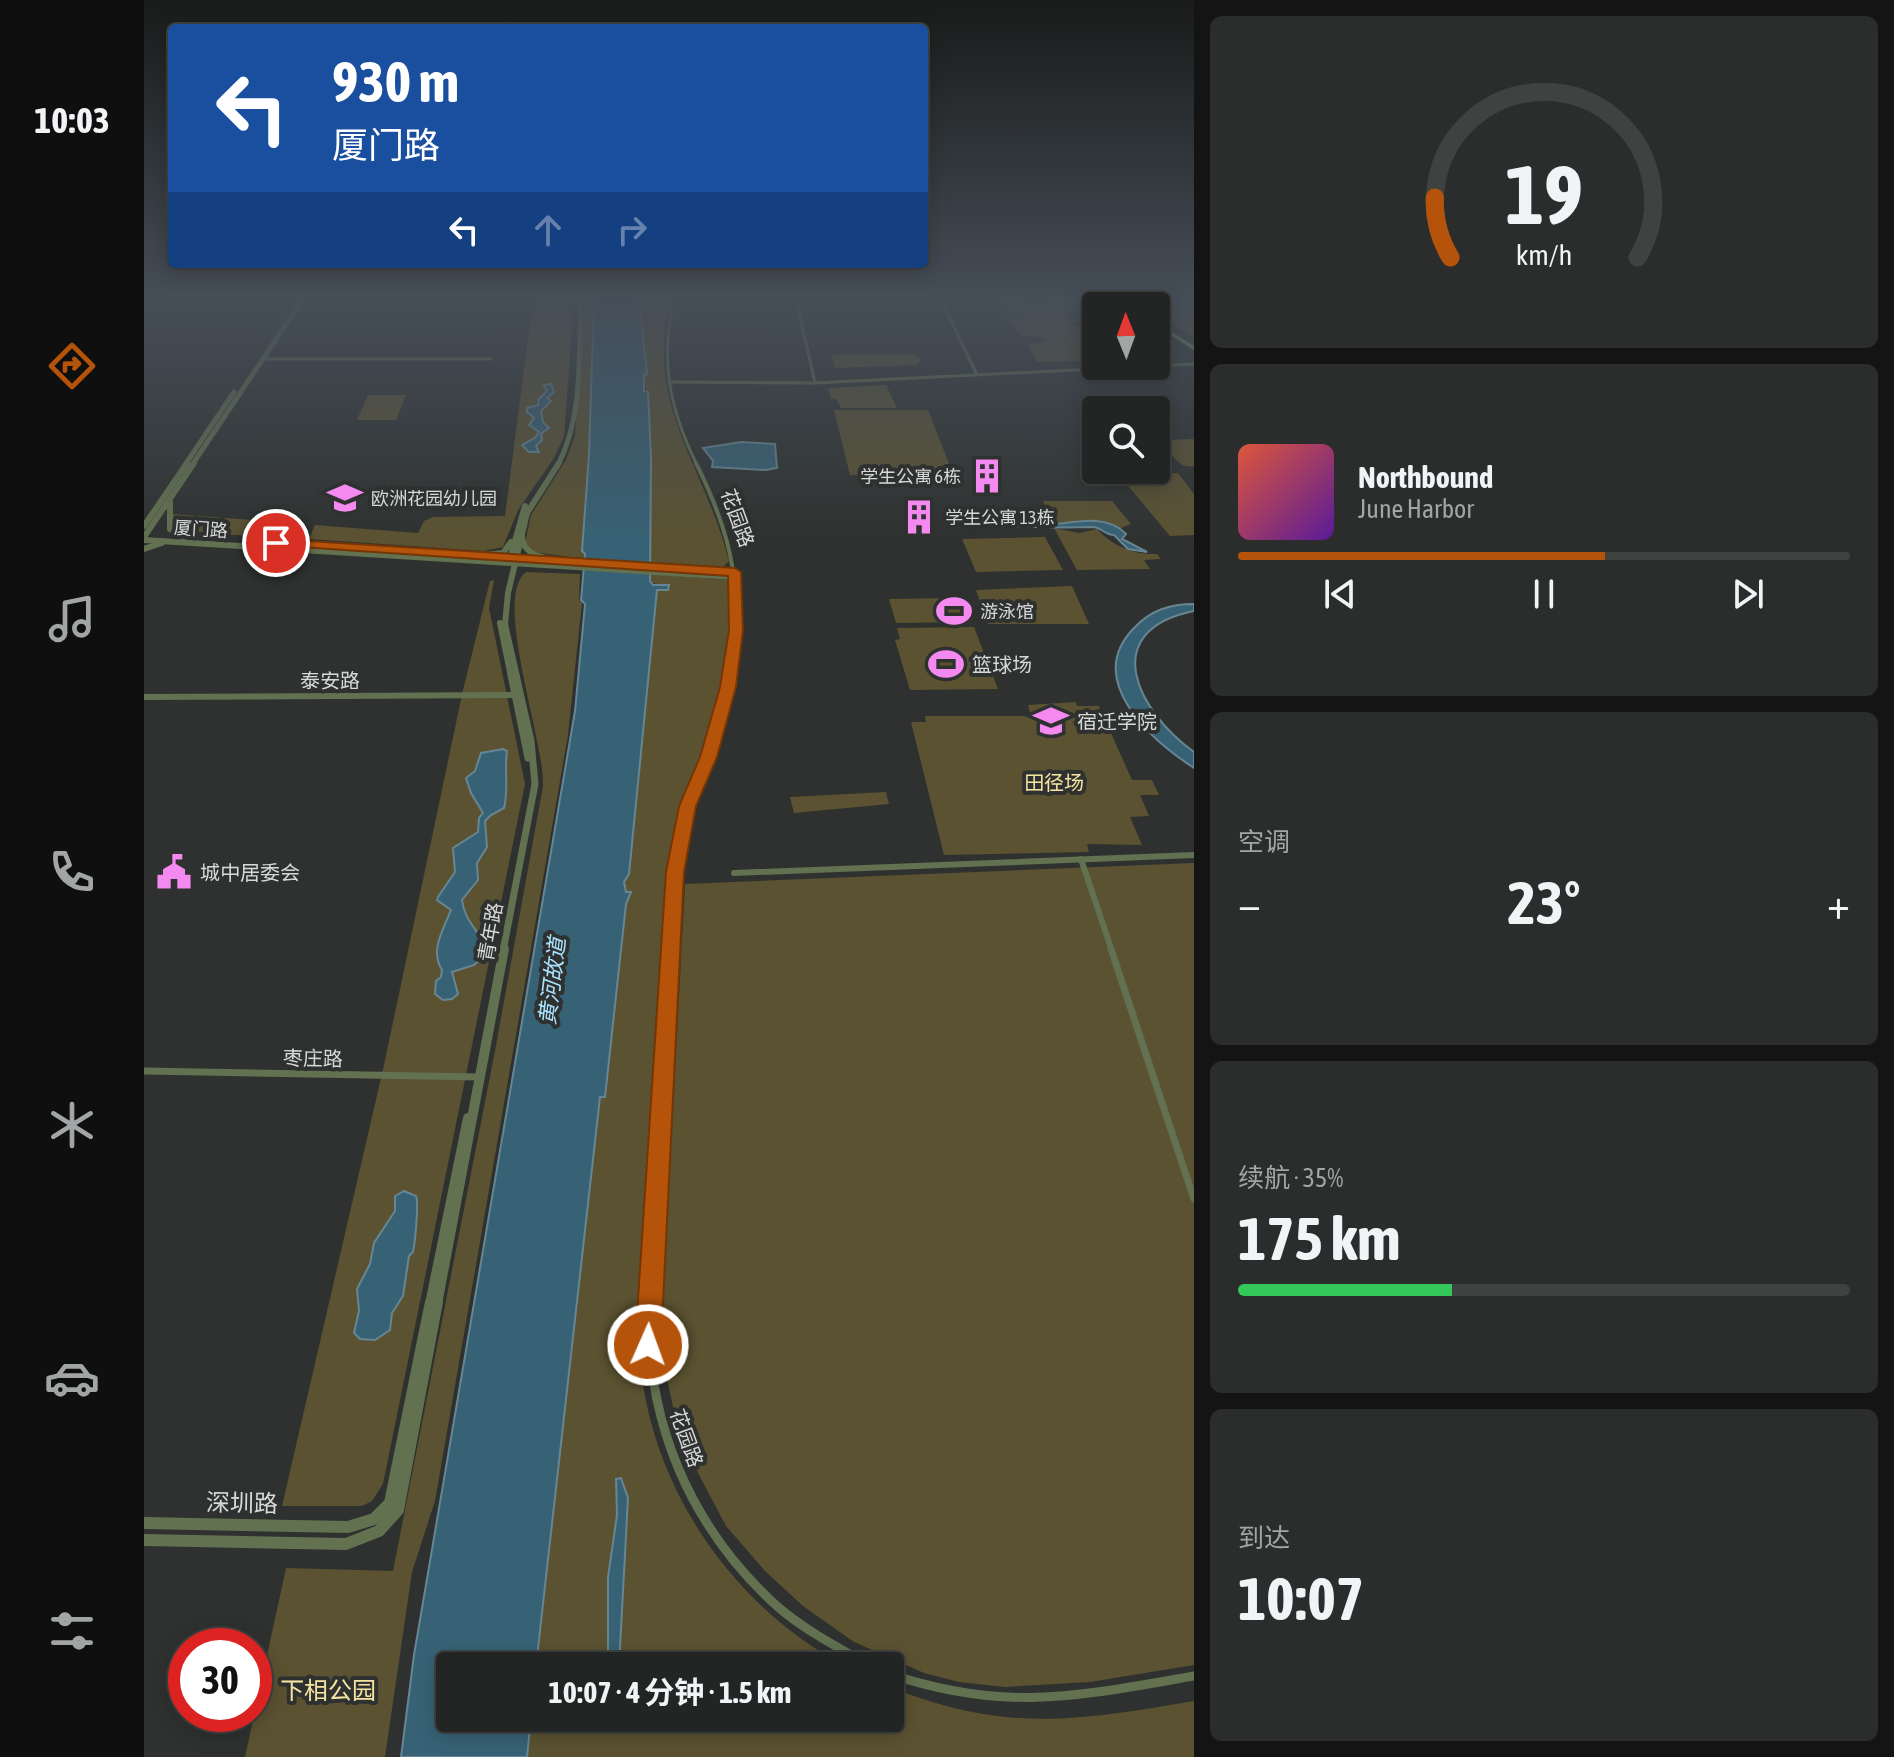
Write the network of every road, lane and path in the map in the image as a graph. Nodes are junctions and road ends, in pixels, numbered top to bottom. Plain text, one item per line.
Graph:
1 (243, 381) edge
2 (248, 381) edge
3 (576, 381) edge
4 (856, 381) edge
5 (669, 382) joint
6 (815, 383) joint
7 (168, 496) junction
8 (144, 517) edge
9 (144, 526) edge
10 (519, 529) junction
11 (144, 537) edge
12 (180, 540) junction
13 (144, 549) edge
14 (469, 558) junction
15 (512, 561) junction
16 (568, 564) junction
17 (550, 566) junction
18 (735, 575) junction
19 (505, 592) junction
20 (515, 695) junction
21 (144, 697) edge
22 (1194, 855) edge
23 (1081, 859) junction
24 (734, 873) dead end
25 (144, 1071) edge
26 (479, 1077) junction
27 (1194, 1199) edge
28 (144, 1523) edge
29 (338, 1528) joint
30 (144, 1540) edge
31 (337, 1545) joint
32 (845, 1652) edge
33 (1194, 1676) edge
34 (904, 1680) edge

1 - 7 street
2 - 7 street
3 - 10 street, 青年路
4 - 6 street
5 - 6 street
5 - 18 street, 花园路
7 - 8 street
7 - 9 street
7 - 11 street
7 - 12 street
10 - 14 street
10 - 15 street, 青年路
10 - 16 street
11 - 12 street, 厦门路
12 - 13 street
12 - 14 street, 厦门路
14 - 15 street, 厦门路
14 - 19 street
15 - 16 street, 厦门路
15 - 17 street, 厦门路
15 - 19 street, 青年路
16 - 17 street, 厦门路
16 - 18 street, 厦门路
17 - 19 street
18 - 32 street, 花园路
19 - 20 street, 青年路
19 - 26 street, 青年路
20 - 21 street, 泰安路
20 - 26 street, 青年路
22 - 23 street
23 - 24 street
23 - 27 street
25 - 26 street, 枣庄路
26 - 29 street, 青年路
26 - 31 street, 青年路
28 - 29 street, 深圳路
30 - 31 street, 深圳路
33 - 34 street

